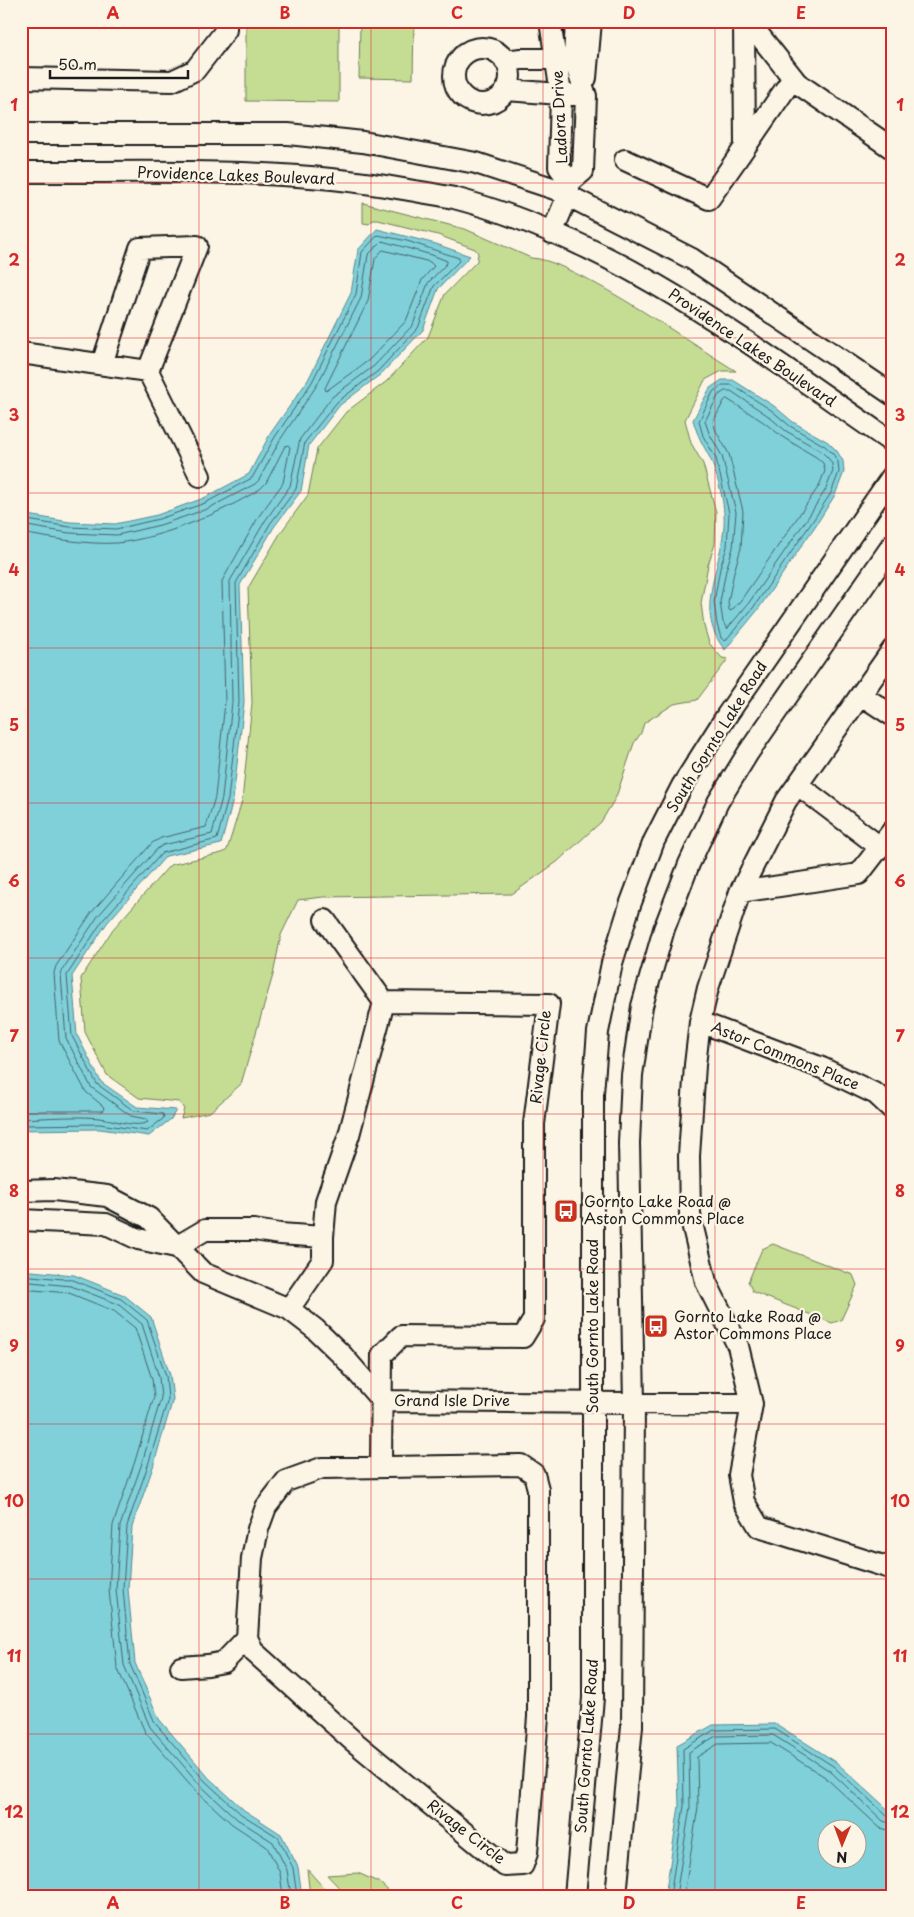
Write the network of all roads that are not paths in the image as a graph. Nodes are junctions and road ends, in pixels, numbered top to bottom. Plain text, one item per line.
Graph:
1 (226, 21) edge
2 (550, 21) edge
3 (576, 21) edge
4 (591, 21) edge
5 (744, 21) edge
6 (748, 21) edge
7 (565, 59) junction
8 (505, 61) junction
9 (21, 78) edge
10 (793, 78) junction
11 (506, 90) junction
12 (585, 93) junction
13 (560, 94) junction
14 (21, 134) edge
15 (746, 147) junction
16 (893, 149) edge
17 (625, 160) dead end
18 (21, 172) edge
19 (569, 189) junction
20 (552, 232) junction
21 (21, 353) edge
22 (102, 364) junction
23 (148, 371) junction
24 (893, 396) edge
25 (893, 443) edge
26 (893, 475) edge
27 (200, 476) dead end
28 (893, 544) edge
29 (893, 649) edge
30 (861, 694) junction
31 (893, 716) edge
32 (798, 785) junction
33 (893, 830) edge
34 (880, 847) junction
35 (740, 892) junction
36 (325, 920) dead end
37 (384, 1002) junction
38 (700, 1022) junction
39 (893, 1110) edge
40 (23, 1191) edge
41 (23, 1220) edge
42 (323, 1238) junction
43 (176, 1247) junction
44 (289, 1309) junction
45 (382, 1401) junction
46 (593, 1402) junction
47 (634, 1403) junction
48 (752, 1404) junction
49 (381, 1466) junction
50 (893, 1569) edge
51 (247, 1638) junction
52 (181, 1667) dead end
53 (575, 1896) edge
54 (616, 1896) edge

1 - 9 street
2 - 7 street, Ladora Drive
3 - 7 street, Ladora Drive
4 - 12 street
5 - 15 street
6 - 10 street
7 - 8 street
7 - 12 street, Ladora Drive
7 - 13 street, Ladora Drive
8 - 11 street
8 - 11 street
10 - 15 street
10 - 16 street
11 - 13 street
12 - 13 street
12 - 19 street, Ladora Drive
13 - 19 street, Ladora Drive
14 - 19 street
15 - 17 street
18 - 20 street, Providence Lakes Boulevard
19 - 20 street, Ladora Drive
19 - 24 street
20 - 25 street, Providence Lakes Boulevard
21 - 22 street
22 - 23 street
22 - 23 street
23 - 27 street
26 - 46 street, South Gornto Lake Road
28 - 47 street
29 - 30 street, Astor Commons Place
30 - 31 street
30 - 32 street, Astor Commons Place
32 - 34 street
32 - 35 street, Astor Commons Place
33 - 34 street
34 - 35 street
35 - 38 street, Astor Commons Place
36 - 37 street
37 - 42 street
37 - 45 street, Rivage Circle
38 - 39 street, Astor Commons Place
38 - 48 street, Astor Commons Place
40 - 41 street
40 - 43 street, Grand Isle Drive
41 - 43 street
42 - 43 street
42 - 44 street
43 - 44 street, Grand Isle Drive
44 - 45 street, Grand Isle Drive
45 - 46 street, Grand Isle Drive
45 - 49 street, Rivage Circle
46 - 47 street, Grand Isle Drive
46 - 53 street, South Gornto Lake Road
47 - 48 street
47 - 54 street
48 - 50 street, Astor Commons Place
49 - 51 street, Rivage Circle
49 - 51 street, Rivage Circle
51 - 52 street

